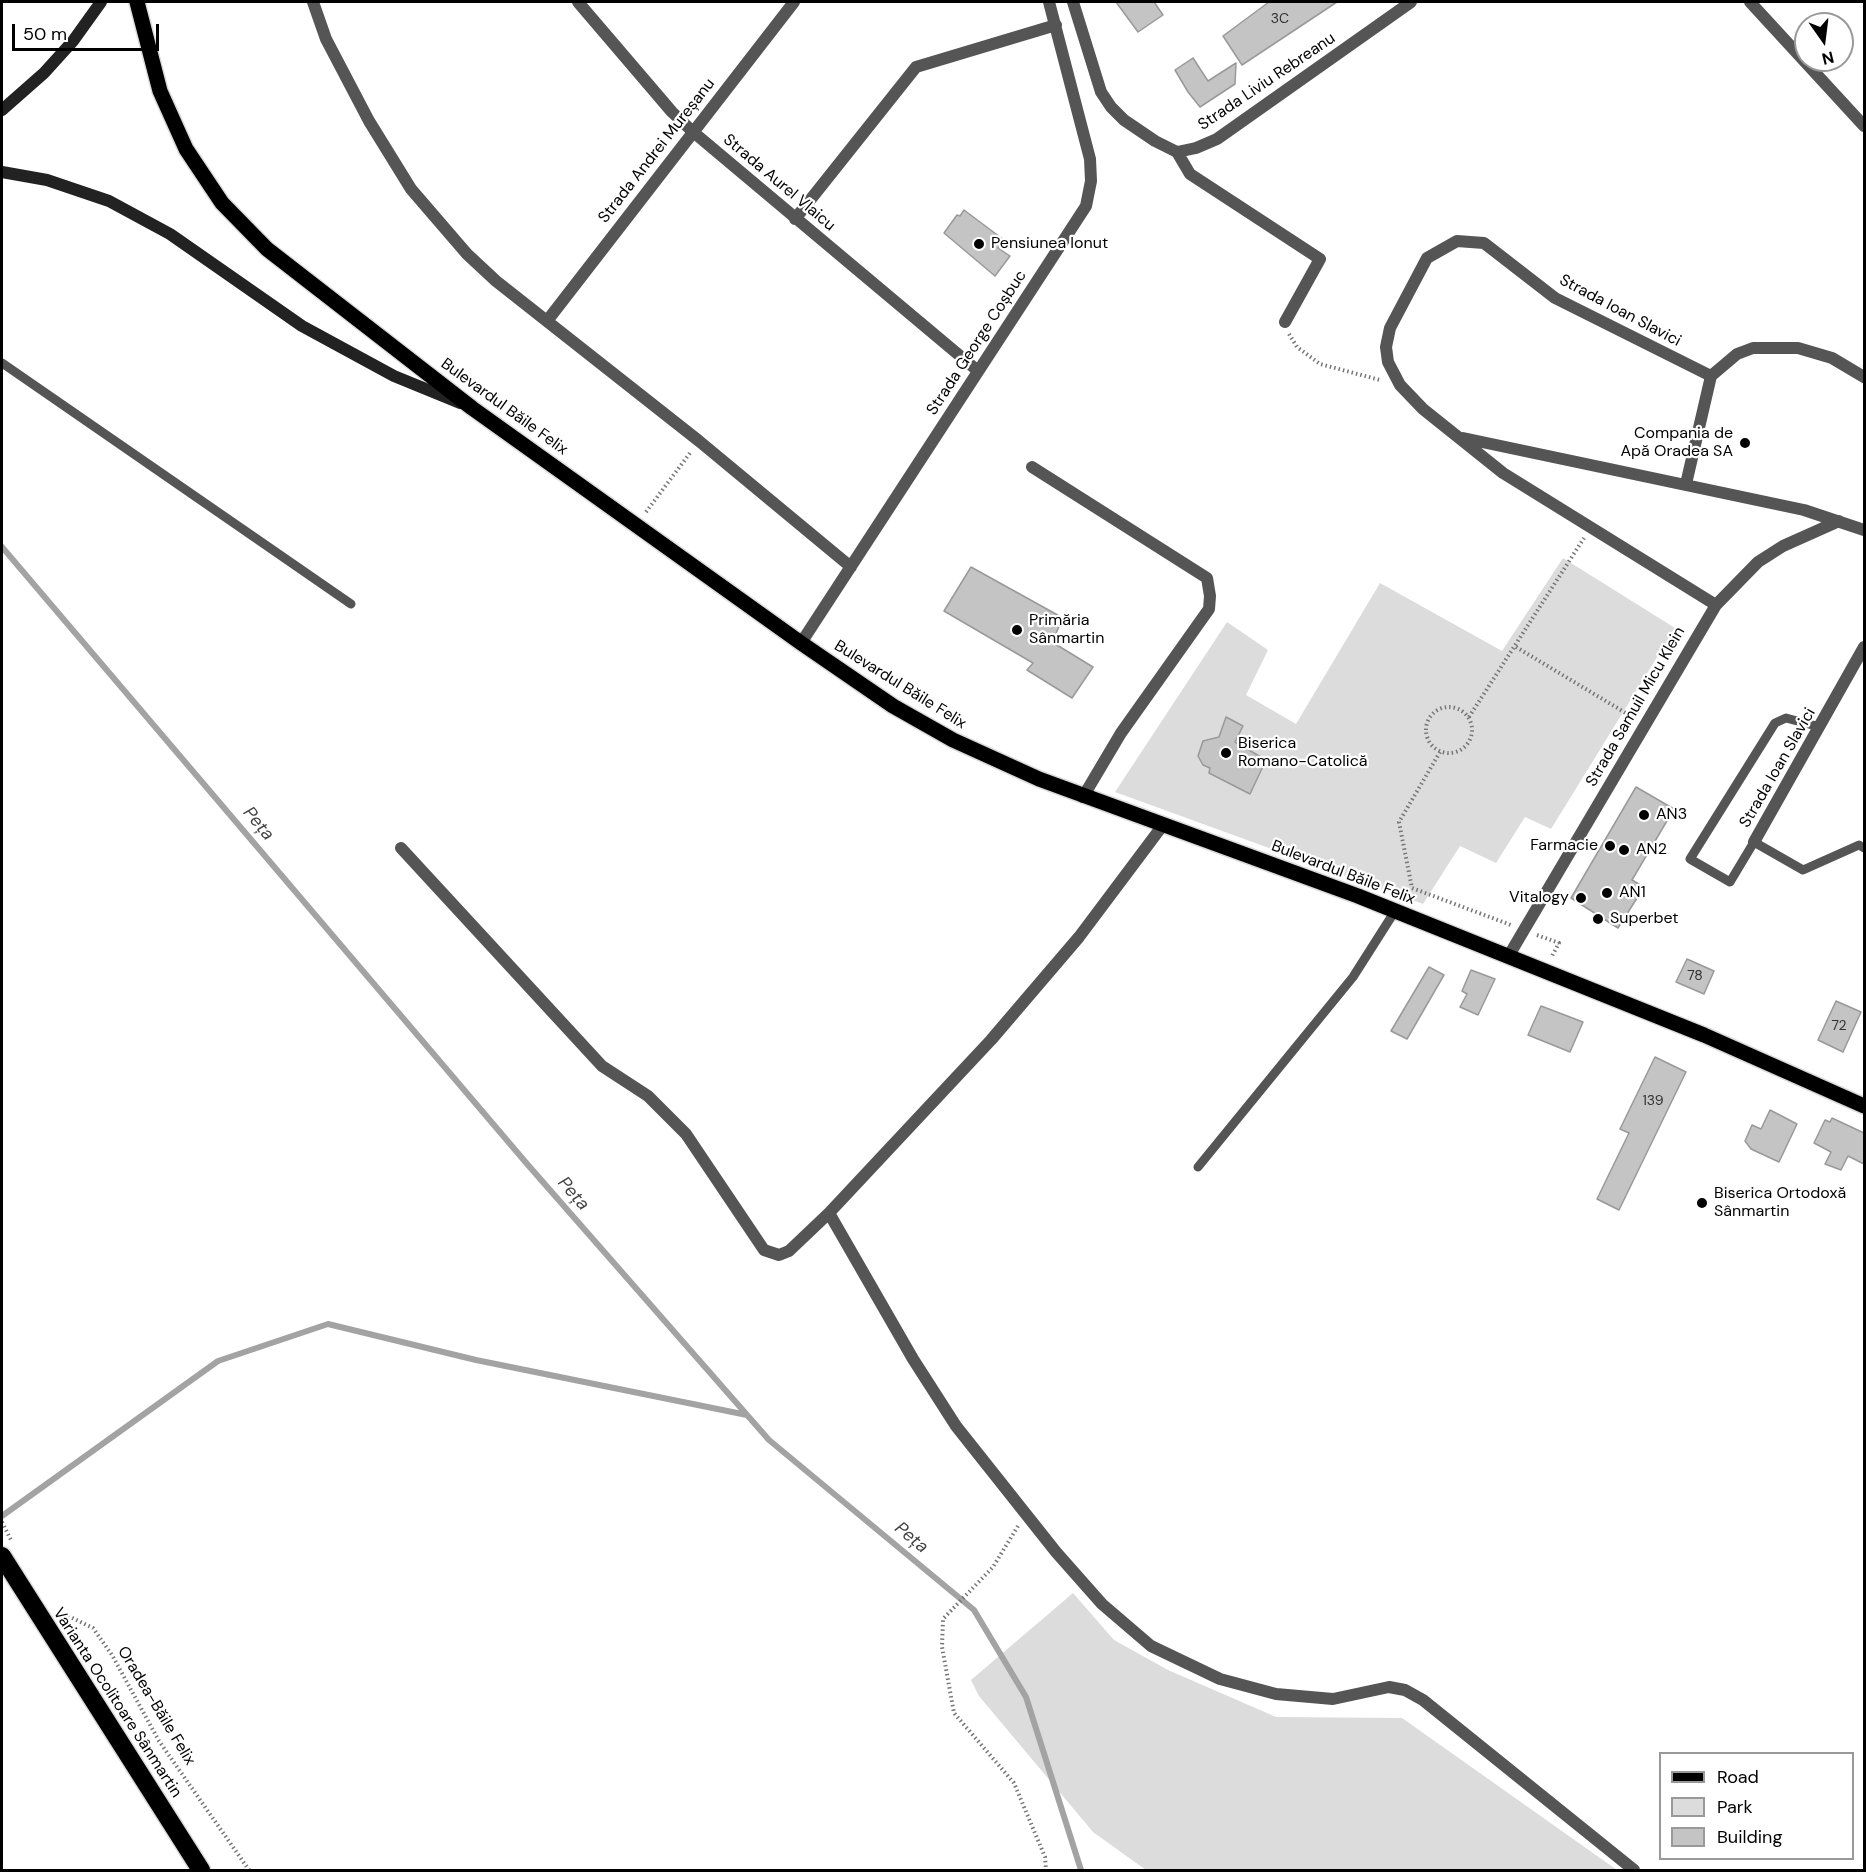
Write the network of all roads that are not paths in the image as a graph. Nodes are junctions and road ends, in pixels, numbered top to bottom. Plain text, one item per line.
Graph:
1 (101, 2) edge
2 (137, 2) edge
3 (313, 2) edge
4 (578, 2) edge
5 (794, 2) edge
6 (1067, 2) edge
7 (1073, 2) edge
8 (1411, 2) edge
9 (1750, 2) edge
10 (1051, 6) edge
11 (1056, 25) junction
12 (2, 110) edge
13 (1864, 126) edge
14 (693, 131) junction
15 (1177, 152) junction
16 (2, 172) edge
17 (795, 219) junction
18 (547, 321) junction
19 (1285, 322) road end
20 (2, 363) edge
21 (978, 371) junction
22 (1711, 376) junction
23 (1864, 377) edge
24 (472, 408) junction
25 (1458, 437) junction
26 (1032, 467) dead end
27 (1686, 484) junction
28 (1839, 521) junction
29 (1864, 530) edge
30 (851, 567) junction
31 (351, 604) dead end
32 (1716, 605) junction
33 (801, 643) junction
34 (1864, 647) edge
35 (1820, 727) junction
36 (1083, 797) junction
37 (1163, 825) junction
38 (1754, 842) junction
39 (1862, 846) edge
40 (401, 848) dead end
41 (1395, 911) junction
42 (1508, 957) junction
43 (1864, 1106) edge
44 (1198, 1167) dead end
45 (829, 1213) junction
46 (2, 1556) edge
47 (201, 1870) edge
48 (1634, 1870) edge

1 - 12 main road
2 - 24 main road, Bulevardul Băile Felix
3 - 18 street
4 - 14 street, Strada Aurel Vlaicu
5 - 14 street, Strada Andrei Mureșanu
6 - 10 street
7 - 15 street
8 - 15 street, Strada Liviu Rebreanu
9 - 13 street
10 - 11 street, Strada George Coșbuc
11 - 17 street
11 - 21 street, Strada George Coșbuc
14 - 17 street, Strada Aurel Vlaicu
14 - 18 street, Strada Andrei Mureșanu
15 - 19 street
16 - 24 main road
17 - 21 street, Strada Aurel Vlaicu
18 - 30 street
20 - 31 lane
21 - 30 street, Strada George Coșbuc
22 - 23 street
22 - 25 street, Strada Ioan Slavici
22 - 27 street
24 - 33 main road, Bulevardul Băile Felix
25 - 27 street, Strada Ioan Slavici
25 - 32 street, Strada Ioan Slavici
26 - 36 street
27 - 28 street, Strada Ioan Slavici
28 - 29 street, Strada Ioan Slavici
28 - 32 street, Strada Samuil Micu Klein
30 - 33 street, Strada George Coșbuc
32 - 42 street, Strada Samuil Micu Klein
33 - 36 main road, Bulevardul Băile Felix
34 - 35 street, Strada Ioan Slavici
35 - 38 street, Strada Ioan Slavici
35 - 38 lane, Strada Ioan Slavici
36 - 37 main road, Bulevardul Băile Felix
37 - 41 main road, Bulevardul Băile Felix
37 - 45 street
38 - 39 lane, Strada Ioan Slavici
40 - 45 street
41 - 42 main road, Bulevardul Băile Felix
41 - 44 lane
42 - 43 main road, Bulevardul Băile Felix
45 - 48 street
46 - 47 highway, Varianta Ocolitoare Sânmartin

